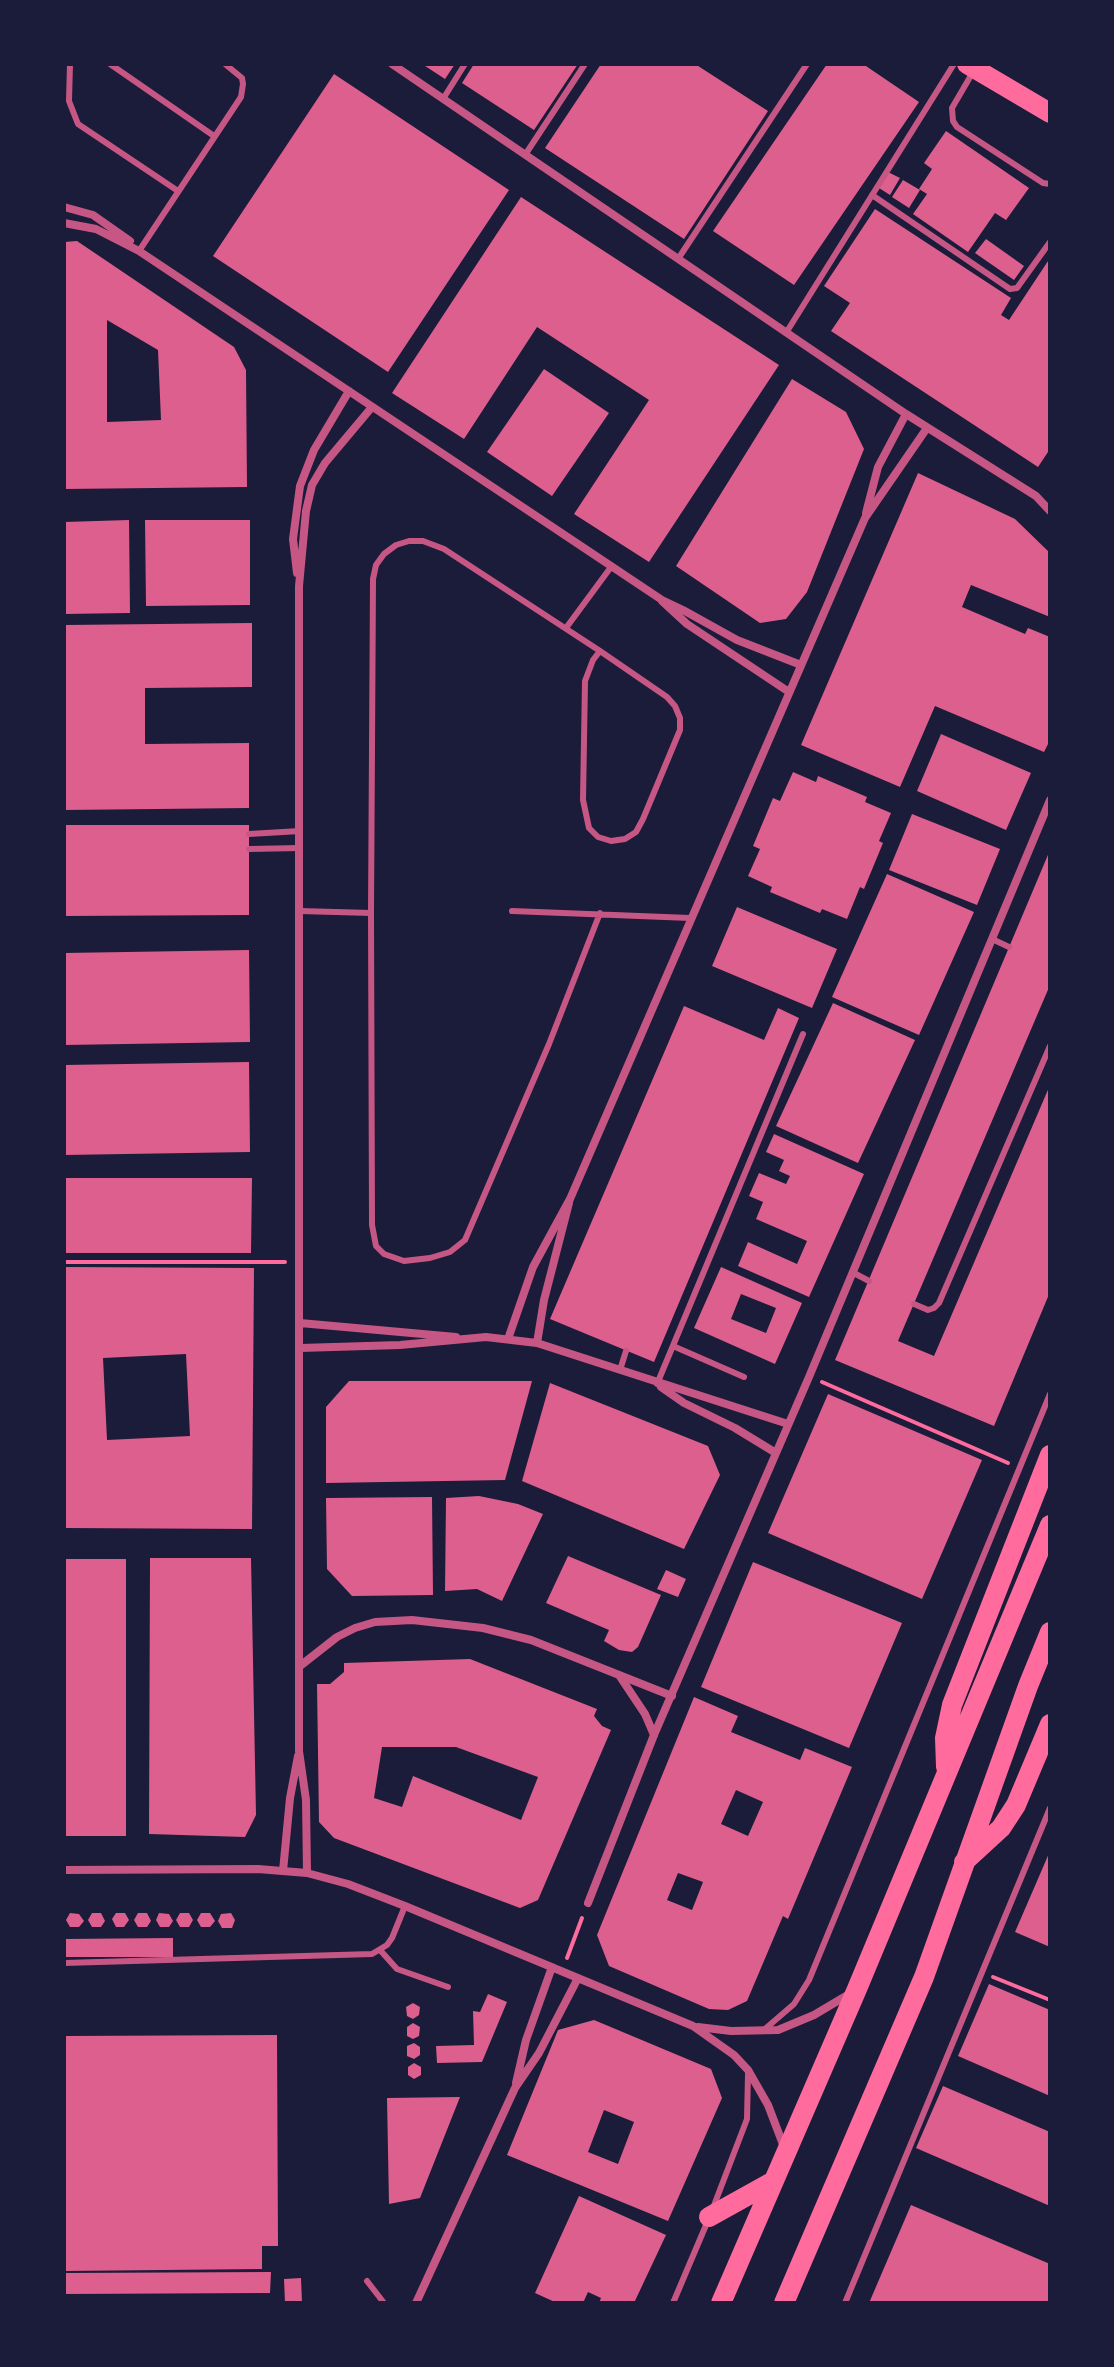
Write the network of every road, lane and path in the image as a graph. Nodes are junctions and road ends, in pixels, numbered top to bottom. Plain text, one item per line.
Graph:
1 (70, 64) edge
2 (110, 64) edge
3 (225, 64) edge
4 (392, 64) edge
5 (465, 64) edge
6 (585, 64) edge
7 (807, 64) edge
8 (954, 64) edge
9 (971, 66) edge
10 (443, 99) junction
11 (1044, 110) edge
12 (1050, 126) edge
13 (214, 136) junction
14 (525, 155) junction
15 (1050, 184) edge
16 (178, 191) junction
17 (872, 195) junction
18 (64, 207) edge
19 (64, 223) edge
20 (1050, 242) edge
21 (139, 251) junction
22 (678, 259) junction
23 (786, 333) junction
24 (349, 391) junction
25 (372, 407) junction
26 (906, 414) junction
27 (927, 428) junction
28 (1050, 511) edge
29 (865, 518) junction
30 (611, 567) junction
31 (299, 586) junction
32 (662, 600) junction
33 (566, 628) junction
34 (600, 651) junction
35 (801, 665) junction
36 (789, 692) junction
37 (1050, 800) edge
38 (1046, 820) edge
39 (300, 831) junction
40 (249, 834) dead end
41 (300, 848) junction
42 (249, 849) dead end
43 (300, 911) junction
44 (512, 911) dead end
45 (371, 913) junction
46 (600, 913) junction
47 (690, 918) junction
48 (992, 939) junction
49 (1009, 947) dead end
50 (803, 1034) dead end
51 (1050, 1046) edge
52 (570, 1199) junction
53 (64, 1262) edge
54 (300, 1262) junction
55 (852, 1272) junction
56 (869, 1281) dead end
57 (914, 1304) dead end
58 (300, 1323) junction
59 (464, 1338) junction
60 (508, 1339) junction
61 (537, 1343) junction
62 (673, 1346) junction
63 (300, 1348) junction
64 (626, 1351) dead end
65 (620, 1370) junction
66 (744, 1377) dead end
67 (809, 1377) junction
68 (657, 1384) junction
69 (1050, 1394) edge
70 (788, 1424) junction
71 (776, 1453) junction
72 (1050, 1455) edge
73 (1020, 1468) junction
74 (1050, 1525) edge
75 (1050, 1632) edge
76 (300, 1666) junction
77 (619, 1674) junction
78 (672, 1696) junction
79 (1050, 1724) edge
80 (654, 1735) junction
81 (299, 1751) junction
82 (947, 1771) junction
83 (1050, 1808) edge
84 (964, 1862) junction
85 (64, 1870) edge
86 (283, 1871) junction
87 (307, 1873) junction
88 (588, 1903) joint
89 (405, 1906) junction
90 (380, 1950) junction
91 (64, 1963) edge
92 (552, 1967) junction
93 (562, 1972) junction
94 (982, 1972) junction
95 (578, 1978) junction
96 (448, 1987) dead end
97 (857, 1989) junction
98 (1050, 2000) edge
99 (693, 2026) junction
100 (761, 2032) junction
101 (748, 2070) junction
102 (515, 2088) junction
103 (786, 2153) junction
104 (772, 2182) junction
105 (709, 2217) junction
106 (367, 2281) dead end
107 (384, 2303) edge
108 (416, 2303) edge
109 (673, 2303) edge
110 (721, 2303) edge
111 (784, 2303) edge
112 (845, 2303) edge

1 - 16 lane
2 - 13 lane
3 - 13 lane
4 - 10 street
5 - 10 lane
6 - 14 lane
7 - 22 lane
8 - 17 lane
9 - 11 main road
9 - 15 lane
10 - 14 street
11 - 12 main road
13 - 16 lane
14 - 22 street
16 - 21 lane
17 - 20 lane
17 - 23 lane
18 - 21 street
19 - 21 street
21 - 24 street
22 - 23 street
23 - 26 street
24 - 25 street
24 - 31 street
25 - 30 street
25 - 31 street
26 - 27 street
26 - 29 street
27 - 28 street
27 - 29 street
29 - 35 street
30 - 32 street
30 - 33 lane
31 - 39 street
32 - 35 street
32 - 36 street
33 - 34 lane
33 - 45 lane
34 - 34 lane
35 - 36 street
36 - 47 street
37 - 38 street
38 - 48 street
39 - 40 lane
39 - 41 street
41 - 42 lane
41 - 43 street
43 - 45 lane
43 - 54 street
44 - 46 lane
45 - 46 lane
46 - 47 lane
47 - 52 street
48 - 49 lane
48 - 55 street
50 - 62 lane
51 - 57 lane
52 - 60 street
52 - 61 street
53 - 54 path
54 - 58 street
55 - 56 lane
55 - 67 street
58 - 59 street
58 - 63 street
59 - 60 street
59 - 63 street
60 - 61 street
61 - 65 street
62 - 66 lane
62 - 68 lane
63 - 76 street
64 - 65 lane
65 - 68 street
67 - 70 street
67 - 73 path
68 - 70 street
68 - 71 street
69 - 73 lane
70 - 71 street
71 - 78 street
72 - 82 main road
73 - 100 lane
74 - 82 main road
75 - 84 main road
76 - 77 street
76 - 81 street
77 - 78 street
77 - 80 street
78 - 80 street
79 - 84 main road
80 - 88 street
81 - 86 street
81 - 87 street
82 - 97 main road
83 - 94 lane
84 - 111 main road
85 - 86 street
86 - 87 street
87 - 89 street
88 - 93 path
89 - 90 lane
89 - 92 street
90 - 91 lane
90 - 96 lane
92 - 93 street
92 - 102 street
93 - 95 street
94 - 98 path
94 - 112 lane
95 - 99 street
95 - 102 street
97 - 100 street
97 - 103 main road
99 - 100 street
99 - 101 street
101 - 103 street
101 - 105 lane
102 - 108 street
103 - 104 main road
104 - 105 main road
104 - 110 main road
105 - 109 lane
106 - 107 lane

